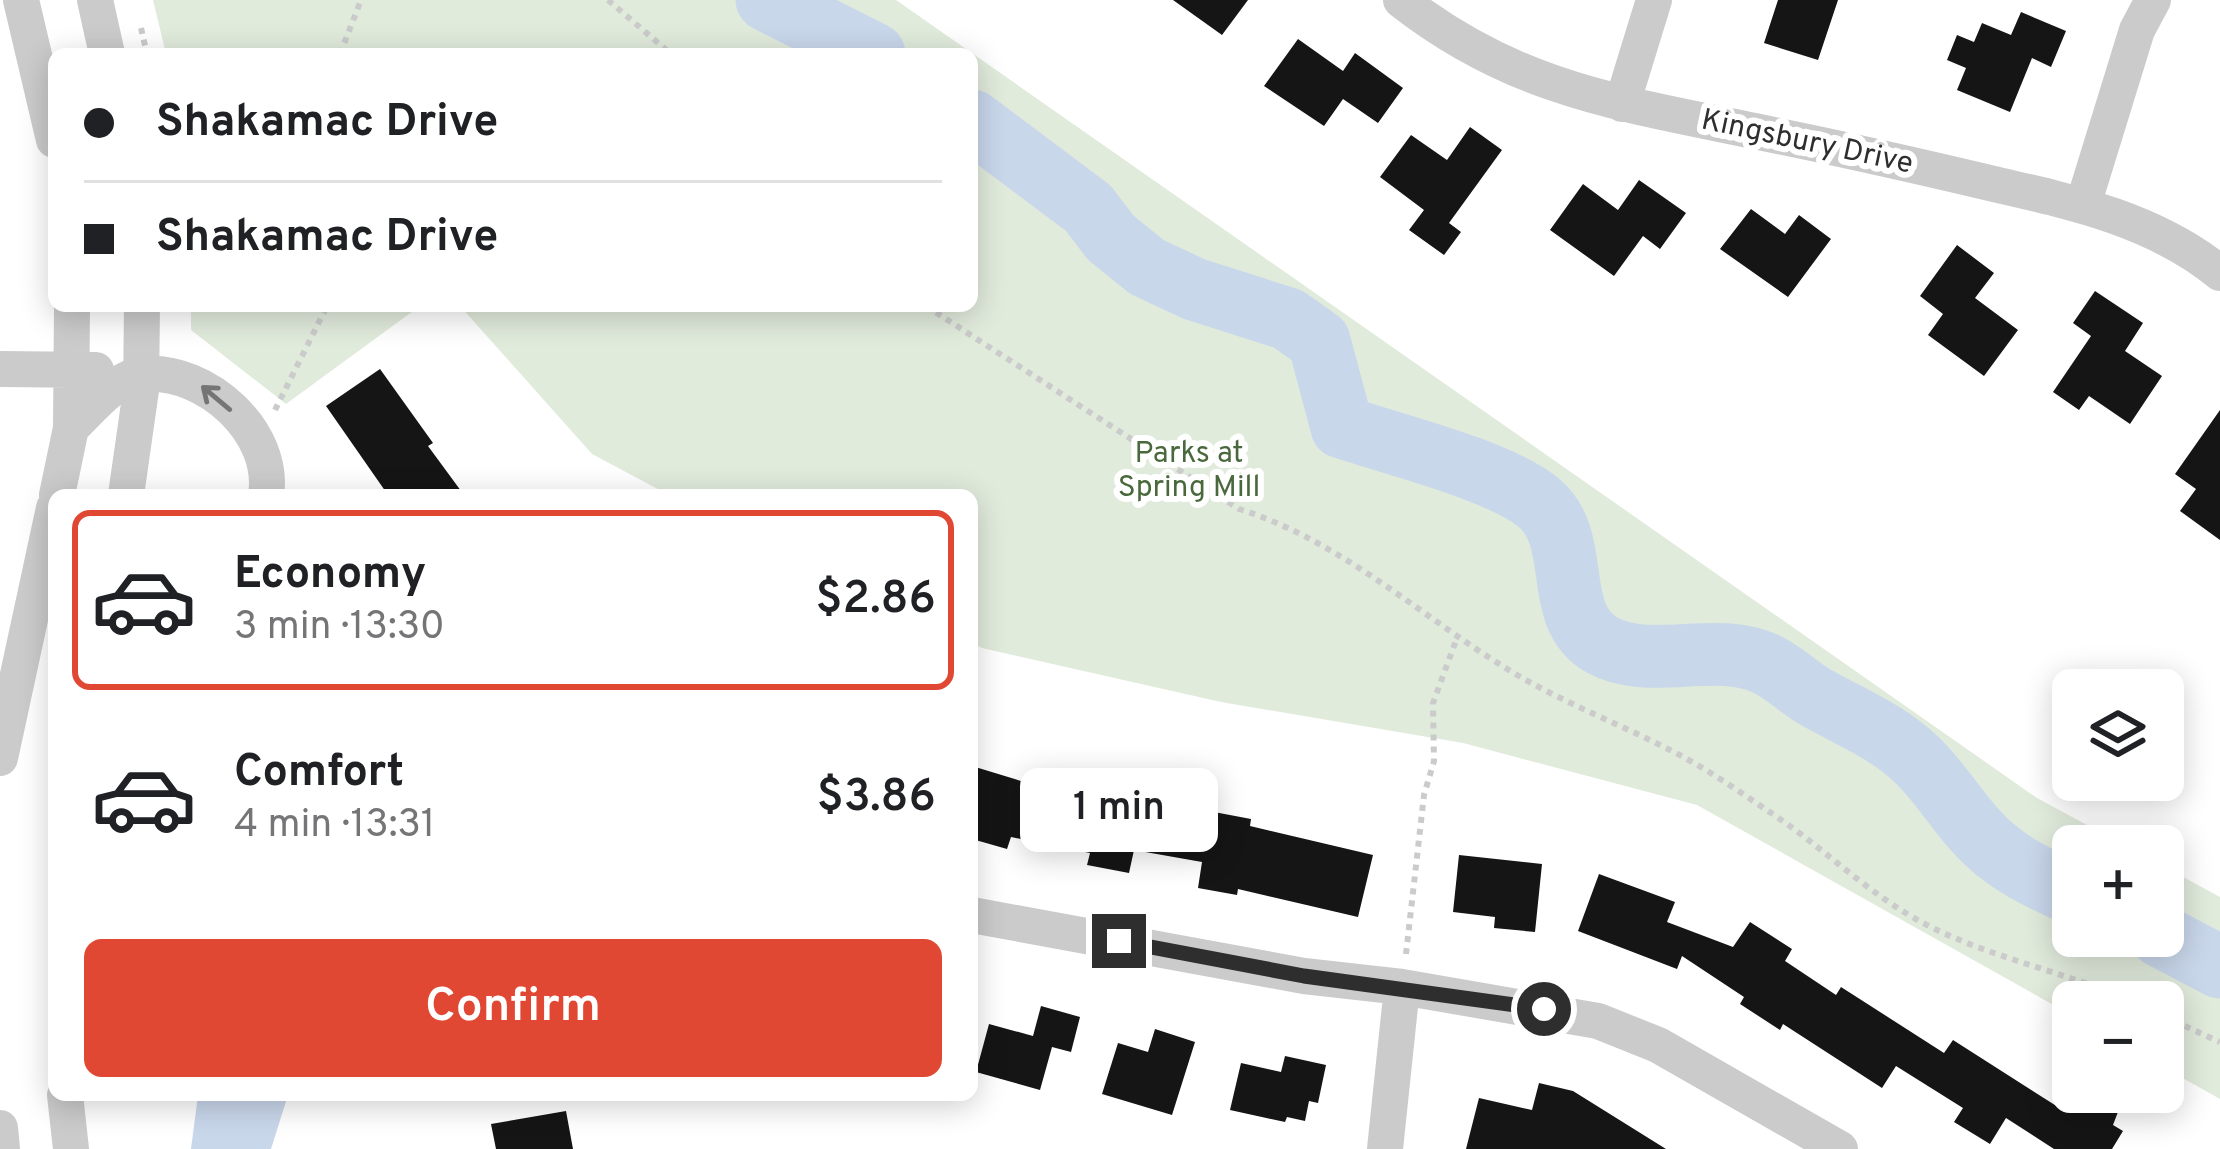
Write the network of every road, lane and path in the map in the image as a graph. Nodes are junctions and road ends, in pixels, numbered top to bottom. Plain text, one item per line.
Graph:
1 (21, 0) edge
2 (95, 0) edge
3 (361, 0) edge
4 (608, 0) edge
5 (1400, 0) edge
6 (1654, 0) edge
7 (2153, 0) edge
8 (106, 48) edge
9 (342, 48) edge
10 (664, 48) edge
11 (1622, 104) junction
12 (48, 115) edge
13 (2083, 205) junction
14 (2220, 273) edge
15 (72, 312) edge
16 (142, 312) edge
17 (324, 312) edge
18 (935, 312) edge
19 (0, 369) edge
20 (74, 369) junction
21 (141, 373) junction
22 (70, 428) junction
23 (251, 435) junction
24 (58, 489) edge
25 (127, 489) edge
26 (267, 489) edge
27 (48, 536) edge
28 (1458, 634) junction
29 (0, 758) edge
30 (978, 916) edge
31 (2086, 981) edge
32 (1402, 987) junction
33 (2184, 1026) edge
34 (2220, 1042) edge
35 (65, 1101) edge
36 (0, 1128) edge
37 (2, 1149) edge
38 (71, 1149) edge
39 (1385, 1149) edge
40 (1840, 1149) edge

1 - 12 street
2 - 8 street
3 - 9 path
4 - 10 path
5 - 11 street, Kingsbury Drive
6 - 11 street
7 - 13 street
11 - 13 street, Kingsbury Drive
13 - 14 street, Kingsbury Drive
15 - 20 street
16 - 21 street
17 - 23 path
18 - 28 path
19 - 20 street
20 - 21 street
20 - 22 street
21 - 22 street
23 -> 21 street
21 - 25 street
22 - 24 street
23 - 26 street
27 - 29 street
28 - 31 path
28 - 32 path
30 - 32 street
32 - 39 street
32 - 40 street
33 - 34 path
35 - 38 street
36 - 37 street

